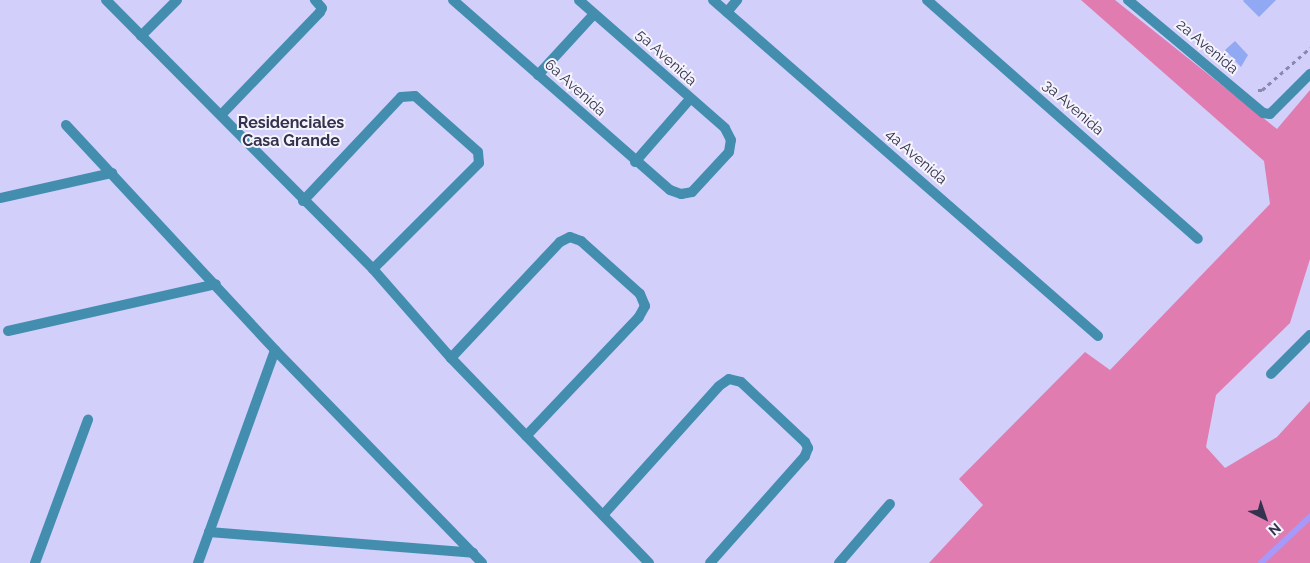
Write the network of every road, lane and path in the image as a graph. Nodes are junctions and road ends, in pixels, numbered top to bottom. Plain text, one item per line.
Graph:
1 (106, 0) edge
2 (177, 0) edge
3 (315, 0) edge
4 (453, 0) edge
5 (579, 0) edge
6 (713, 0) edge
7 (737, 0) edge
8 (927, 0) edge
9 (1128, 0) edge
10 (727, 12) junction
11 (594, 14) junction
12 (141, 36) junction
13 (1310, 48) edge
14 (1310, 74) edge
15 (538, 75) junction
16 (1252, 90) dead end
17 (690, 99) junction
18 (221, 115) junction
19 (66, 125) dead end
20 (635, 162) junction
21 (112, 173) junction
22 (681, 194) joint
23 (0, 198) edge
24 (303, 201) junction
25 (1198, 239) dead end
26 (373, 270) junction
27 (216, 284) junction
28 (8, 331) dead end
29 (1310, 335) edge
30 (1098, 336) dead end
31 (275, 350) junction
32 (451, 358) junction
33 (1271, 374) dead end
34 (88, 420) dead end
35 (526, 436) junction
36 (890, 504) dead end
37 (603, 515) junction
38 (209, 532) junction
39 (473, 553) junction
40 (35, 563) edge
41 (198, 563) edge
42 (482, 563) edge
43 (649, 563) edge
44 (710, 563) edge
45 (839, 563) edge

1 - 12 street
2 - 12 street
3 - 18 street
4 - 15 street, 6a Avenida
5 - 11 street, 5a Avenida
6 - 10 street, 4a Avenida
7 - 10 street
8 - 25 street, 3a Avenida
9 - 14 street, 2a Avenida
10 - 30 street, 4a Avenida
11 - 15 street
11 - 17 street, 5a Avenida
12 - 18 street
13 - 16 path
15 - 20 street, 6a Avenida
17 - 20 street
17 - 22 street, 5a Avenida
18 - 24 street
19 - 21 street
20 - 22 street, 6a Avenida
21 - 23 street
21 - 27 street
24 - 26 street
24 - 26 street
26 - 32 street
27 - 28 street
27 - 31 street
29 - 33 street
31 - 38 street
31 - 39 street
32 - 35 street
32 - 35 street
34 - 40 street
35 - 37 street
36 - 45 street
37 - 43 street
37 - 44 street
38 - 39 street
38 - 41 street
39 - 42 street

